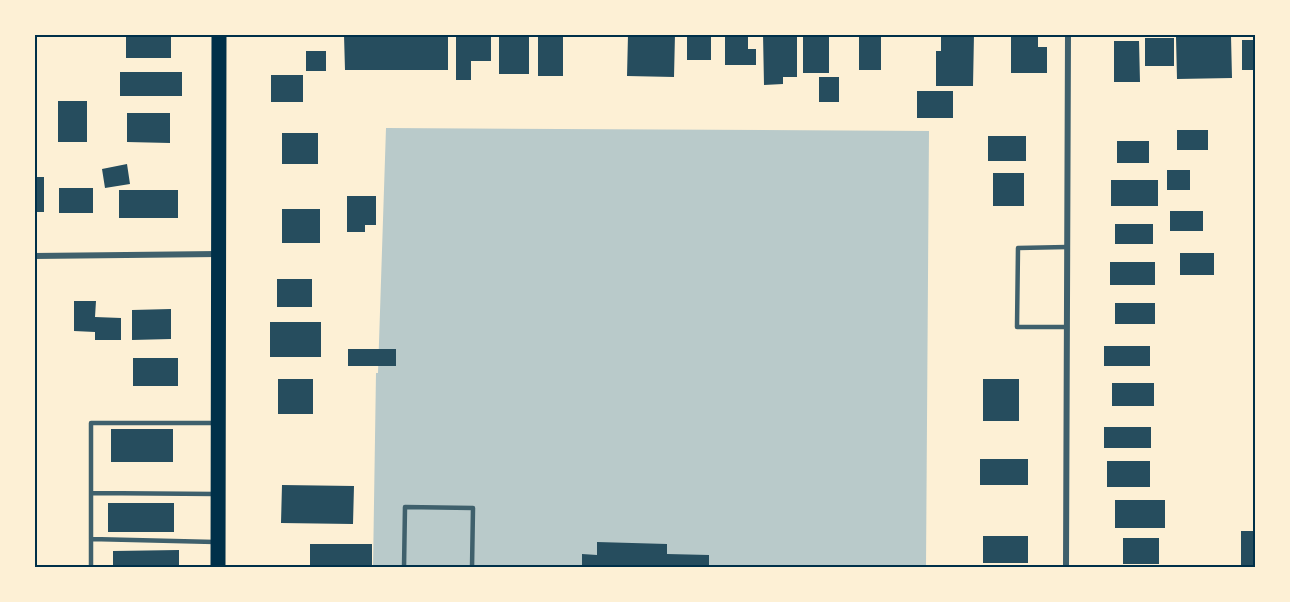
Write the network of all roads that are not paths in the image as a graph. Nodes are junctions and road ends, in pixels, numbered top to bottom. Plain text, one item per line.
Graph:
1 (219, 34) edge
2 (1068, 34) edge
3 (1067, 247) junction
4 (219, 254) junction
5 (34, 256) edge
6 (1067, 327) junction
7 (218, 423) junction
8 (91, 493) junction
9 (218, 494) junction
10 (91, 539) junction
11 (218, 542) junction
12 (91, 567) edge
13 (218, 567) edge
14 (404, 567) edge
15 (472, 567) edge
16 (1066, 567) edge

1 - 4 highway
2 - 3 street
3 - 6 street
3 - 6 lane
4 - 5 street
4 - 7 highway
6 - 16 street
7 - 8 lane
7 - 9 highway
8 - 9 lane
8 - 10 lane
9 - 11 highway
10 - 11 lane
10 - 12 lane
11 - 13 highway
14 - 15 lane

